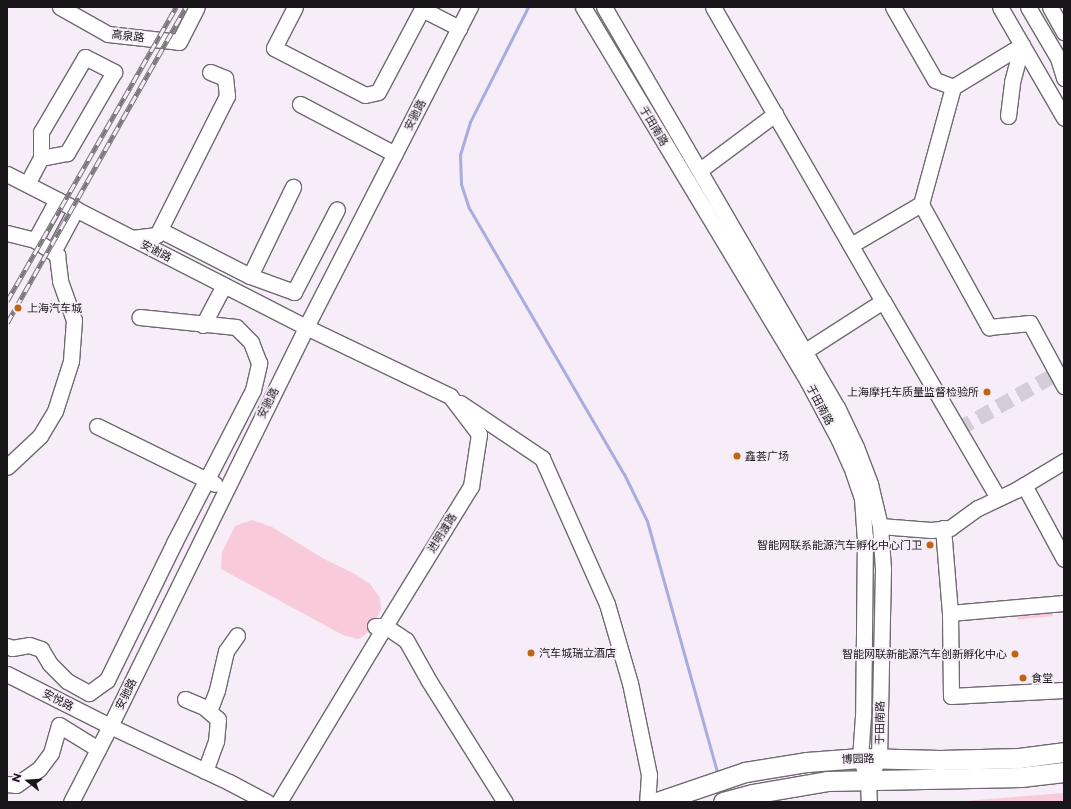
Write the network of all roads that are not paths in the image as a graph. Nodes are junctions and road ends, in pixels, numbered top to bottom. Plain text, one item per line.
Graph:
1 (60, 7) edge
2 (197, 7) edge
3 (295, 7) edge
4 (470, 7) edge
5 (583, 7) edge
6 (604, 7) edge
7 (713, 7) edge
8 (893, 7) edge
9 (1000, 7) edge
10 (1028, 7) edge
11 (1050, 7) edge
12 (423, 8) edge
13 (459, 28) junction
14 (1064, 32) edge
15 (1022, 45) junction
16 (210, 72) dead end
17 (1064, 78) edge
18 (954, 87) junction
19 (300, 104) dead end
20 (775, 114) junction
21 (1008, 116) dead end
22 (1064, 118) edge
23 (396, 154) junction
24 (41, 158) junction
25 (700, 170) junction
26 (7, 174) edge
27 (27, 184) junction
28 (294, 187) dead end
29 (57, 200) junction
30 (921, 204) junction
31 (337, 209) dead end
32 (76, 210) junction
33 (160, 230) junction
34 (7, 233) edge
35 (132, 238) junction
36 (35, 240) junction
37 (851, 245) junction
38 (53, 252) junction
39 (250, 276) junction
40 (224, 285) junction
41 (884, 301) junction
42 (770, 305) junction
43 (140, 317) dead end
44 (202, 325) junction
45 (306, 327) junction
46 (805, 351) junction
47 (1064, 386) edge
48 (450, 396) junction
49 (97, 426) dead end
50 (1064, 461) edge
51 (7, 467) edge
52 (207, 480) junction
53 (1024, 485) junction
54 (225, 489) junction
55 (998, 498) junction
56 (880, 526) junction
57 (943, 528) junction
58 (1064, 559) edge
59 (1064, 602) edge
60 (950, 613) junction
61 (379, 626) junction
62 (237, 636) dead end
63 (7, 646) edge
64 (7, 674) edge
65 (1064, 690) edge
66 (186, 699) dead end
67 (209, 711) junction
68 (110, 726) junction
69 (98, 749) junction
70 (1064, 752) edge
71 (860, 758) junction
72 (879, 758) junction
73 (205, 771) junction
74 (1064, 772) edge
75 (868, 779) junction
76 (7, 784) edge
77 (71, 802) edge
78 (268, 802) edge
79 (279, 802) edge
80 (505, 802) edge
81 (647, 802) edge
82 (657, 802) edge
83 (723, 802) edge
84 (869, 802) edge

1 - 2 street, 高泉路
3 - 12 street
4 - 13 street, 安驰路
5 - 42 street, 于田南路
6 - 25 street, 于田南路
7 - 20 street
8 - 18 street
9 - 15 street
10 - 17 street
11 - 14 street
12 - 13 street
13 - 23 street, 安驰路
15 - 18 street
15 - 21 street
15 - 22 street
16 - 33 street
18 - 30 street
19 - 23 street
20 - 25 street
20 - 37 street
23 - 45 street, 安驰路
24 - 24 street
24 - 27 street
25 - 42 street, 于田南路
26 - 27 street, 安谢路
27 - 29 street, 安谢路
28 - 39 street
29 - 32 street, 安谢路
29 - 36 street
30 - 37 street
30 - 47 street
31 - 39 street
32 - 35 street, 安谢路
32 - 38 street
33 - 35 street
33 - 39 street
34 - 36 street
35 - 40 street, 安谢路
36 - 38 street
37 - 41 street
38 - 51 street
40 - 44 street
40 - 45 street, 安谢路
41 - 46 street
41 - 55 street
42 - 46 street, 于田南路
42 - 71 street, 于田南路
43 - 44 street
44 - 52 street
45 - 48 street, 进明渡路
45 - 54 street, 安驰路
46 - 56 street, 于田南路
48 - 61 street, 进明渡路
48 - 81 street
49 - 52 street
50 - 53 street
52 - 54 street
52 - 63 street
53 - 55 street
53 - 58 street
54 - 68 street, 安驰路
55 - 57 street
56 - 57 street
56 - 72 street, 于田南路
57 - 60 street
59 - 60 street
60 - 65 street
61 - 79 street, 进明渡路
61 - 80 street
62 - 67 street
64 - 68 street, 安悦路
66 - 67 street
67 - 73 street
68 - 69 street, 安驰路
68 - 73 street, 安悦路
69 - 76 street
69 - 77 street, 安驰路
70 - 72 main road, 博园路
71 - 72 main road, 博园路
71 - 75 street, 于田南路
71 - 82 main road, 博园路
72 - 75 street, 于田南路
73 - 78 street, 安悦路
74 - 75 main road, 博园路
75 - 83 main road, 博园路
75 - 84 street

